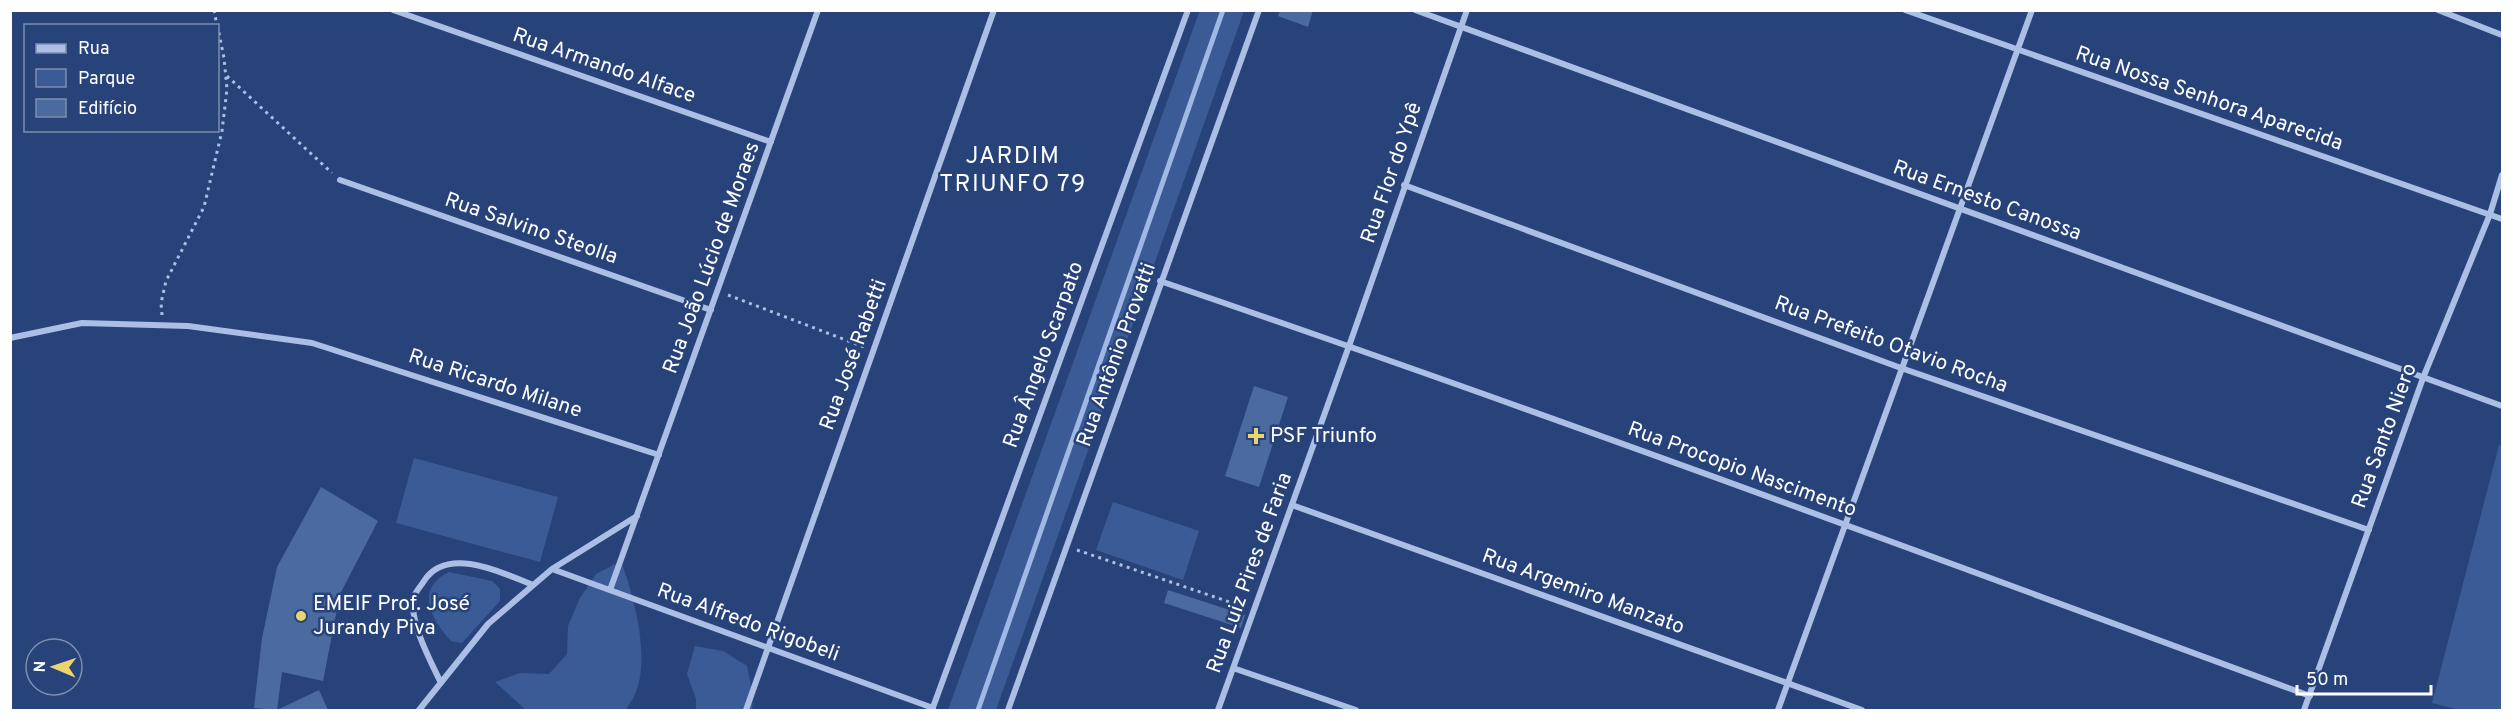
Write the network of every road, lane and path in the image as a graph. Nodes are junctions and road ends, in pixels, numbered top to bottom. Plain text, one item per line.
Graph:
1 (393, 10) edge
2 (818, 10) edge
3 (994, 10) edge
4 (1188, 10) edge
5 (1259, 10) edge
6 (1415, 10) edge
7 (1467, 10) edge
8 (1905, 10) edge
9 (2032, 10) edge
10 (2438, 10) edge
11 (1461, 27) junction
12 (2502, 35) edge
13 (219, 38) edge
14 (2017, 50) junction
15 (226, 76) junction
16 (771, 142) junction
17 (2502, 175) edge
18 (340, 180) joint
19 (1404, 185) junction
20 (1959, 209) junction
21 (2490, 214) junction
22 (2502, 219) edge
23 (1161, 281) junction
24 (718, 291) junction
25 (711, 310) junction
26 (164, 326) junction
27 (10, 338) edge
28 (1350, 346) junction
29 (873, 351) junction
30 (1902, 368) junction
31 (2423, 378) junction
32 (2502, 406) edge
33 (659, 455) junction
34 (1293, 505) junction
35 (637, 516) junction
36 (1845, 524) junction
37 (2368, 530) junction
38 (1067, 547) junction
39 (552, 569) junction
40 (533, 585) junction
41 (610, 590) junction
42 (1247, 608) dead end
43 (767, 647) junction
44 (1233, 668) junction
45 (441, 683) junction
46 (1788, 684) junction
47 (2310, 696) junction
48 (933, 709) edge
49 (419, 711) edge
50 (746, 711) edge
51 (1008, 711) edge
52 (1218, 711) edge
53 (1356, 711) edge
54 (1778, 711) edge
55 (1862, 711) edge
56 (2304, 711) edge

1 - 16 street, Rua Armando Alface
2 - 16 street, Rua João Lúcio de Moraes
3 - 29 street, Rua José Rabetti
4 - 48 street, Rua Ângelo Scarpato
5 - 23 street, Rua Antônio Provatti
6 - 11 street, Rua Ernesto Canossa
7 - 11 street, Rua Flor do Ypê
8 - 14 street, Rua Nossa Senhora Aparecida
9 - 14 street
10 - 12 street
11 - 19 street, Rua Flor do Ypê
11 - 20 street, Rua Ernesto Canossa
13 - 15 path
14 - 20 street
14 - 21 street, Rua Nossa Senhora Aparecida
15 - 18 path
15 - 26 path
16 - 24 street, Rua João Lúcio de Moraes
17 - 21 street, Rua Santo Niero
18 - 25 street, Rua Salvino Steolla
19 - 28 street, Rua Flor do Ypê
19 - 30 street, Rua Prefeito Otavio Rocha
20 - 30 street
20 - 31 street, Rua Ernesto Canossa
21 - 22 street, Rua Nossa Senhora Aparecida
21 - 31 street, Rua Santo Niero
23 - 28 street, Rua Procopio Nascimento
23 - 38 street, Rua Antônio Provatti
24 - 25 street, Rua João Lúcio de Moraes
24 - 29 path
25 - 33 street, Rua João Lúcio de Moraes
26 - 27 street, Rua Ricardo Milane
26 - 33 street, Rua Ricardo Milane
28 - 34 street, Rua Luiz Pires de Faria
28 - 36 street, Rua Procopio Nascimento
29 - 43 street, Rua José Rabetti
30 - 36 street
30 - 37 street, Rua Prefeito Otavio Rocha
31 - 32 street, Rua Ernesto Canossa
31 - 37 street, Rua Santo Niero
33 - 35 street, Rua João Lúcio de Moraes
34 - 44 street, Rua Luiz Pires de Faria
34 - 46 street, Rua Argemiro Manzato
35 - 39 street
35 - 41 street, Rua João Lúcio de Moraes
36 - 46 street
36 - 47 street, Rua Procopio Nascimento
37 - 47 street, Rua Santo Niero
38 - 42 path
38 - 51 street, Rua Antônio Provatti
39 - 40 street
39 - 41 street, Rua Alfredo Rigobeli
40 - 45 street
40 - 45 street
41 - 43 street, Rua Alfredo Rigobeli
43 - 48 street, Rua Alfredo Rigobeli
43 - 50 street, Rua José Rabetti
44 - 52 street, Rua Luiz Pires de Faria
44 - 53 street
45 - 49 street
46 - 54 street
46 - 55 street, Rua Argemiro Manzato
47 - 56 street, Rua Santo Niero

